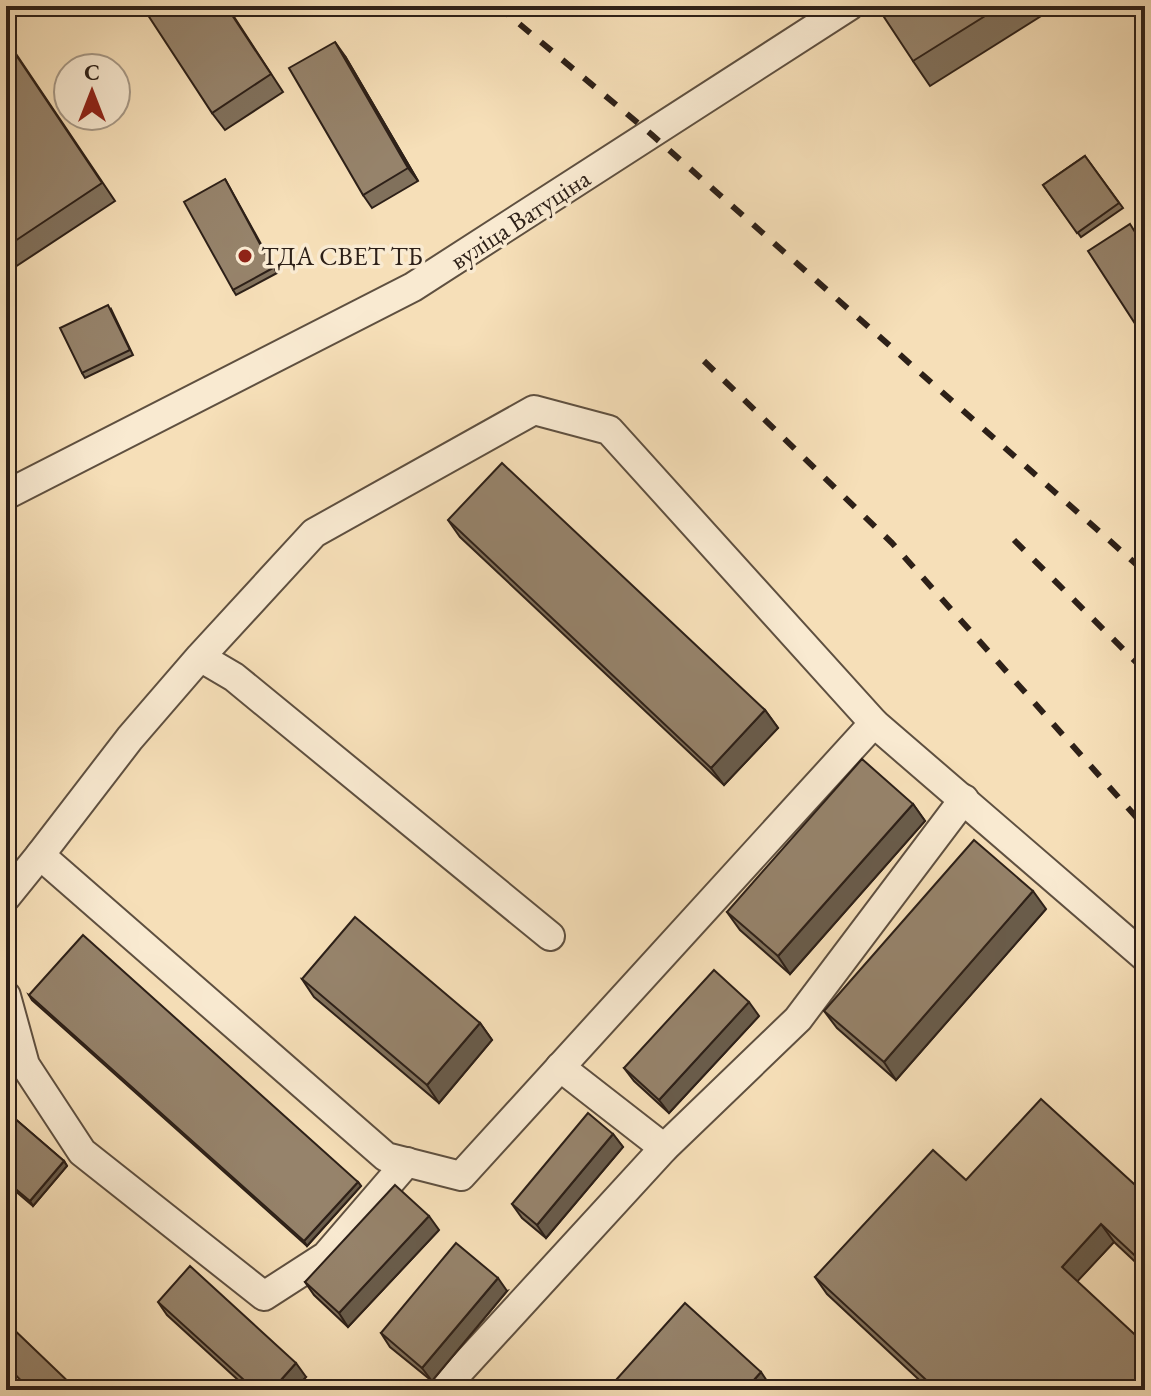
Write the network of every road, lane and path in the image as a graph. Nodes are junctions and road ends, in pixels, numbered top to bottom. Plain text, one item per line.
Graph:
1 (849, 6) edge
2 (6, 495) edge
3 (200, 657) junction
4 (874, 723) junction
5 (964, 799) junction
6 (40, 855) junction
7 (6, 897) edge
8 (550, 936) dead end
9 (1145, 957) edge
10 (6, 996) edge
11 (560, 1067) junction
12 (664, 1148) junction
13 (407, 1162) junction
14 (442, 1390) edge

1 - 2 street, вуліца Ватуціна
3 - 4 street
3 - 6 street
3 - 8 street
4 - 5 street
4 - 11 street
5 - 9 street
5 - 12 street
6 - 7 street
6 - 13 street
10 - 13 street
11 - 12 street
11 - 13 street
12 - 14 street

